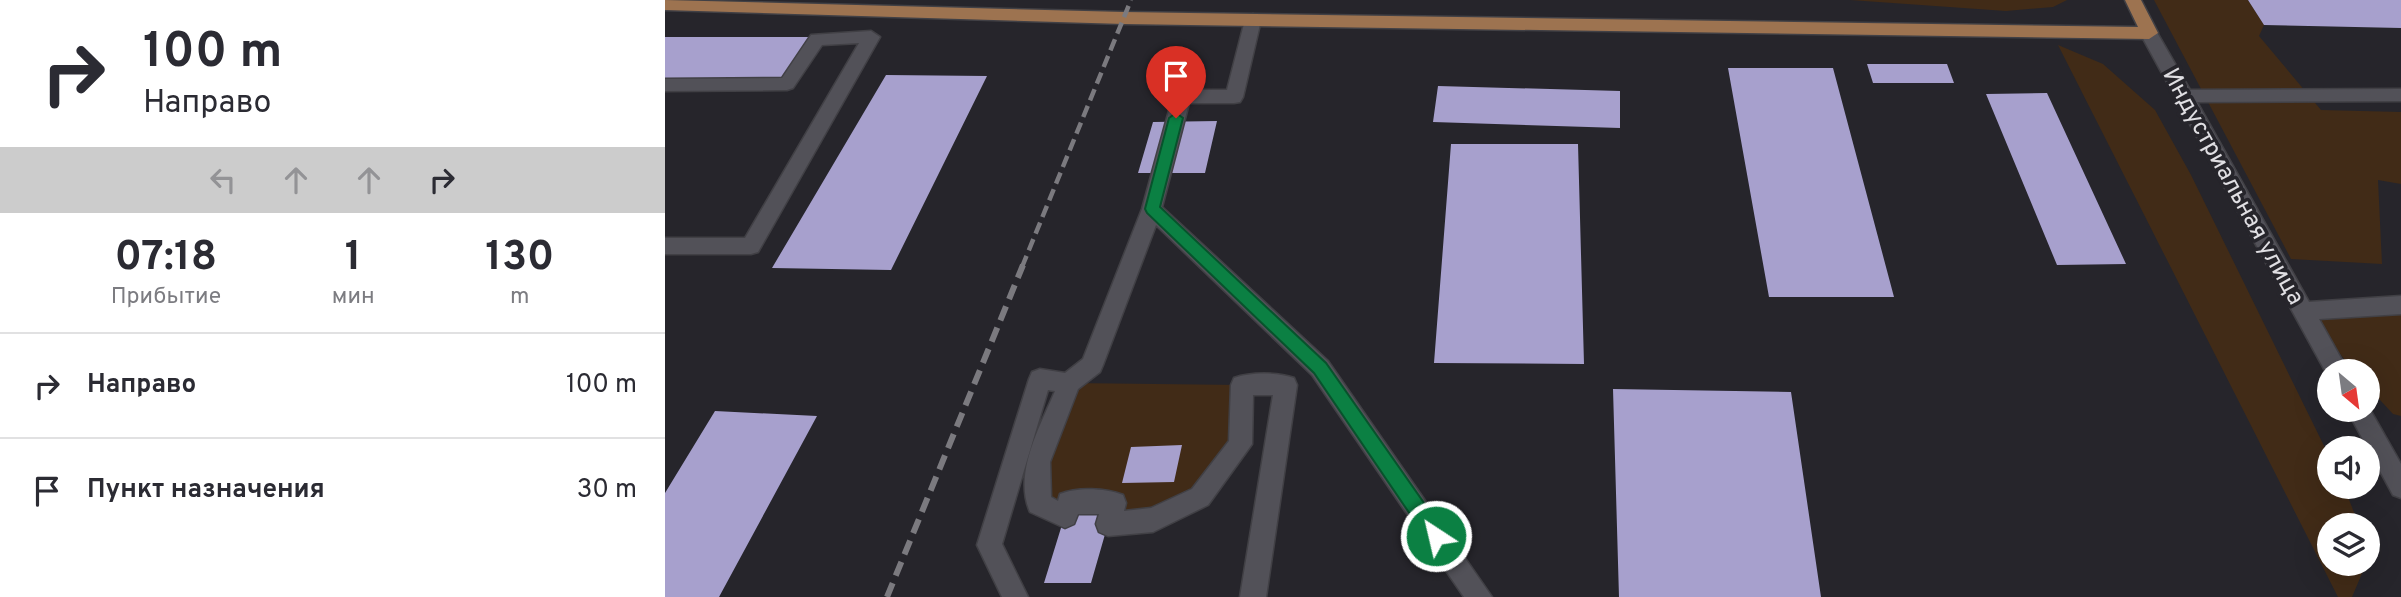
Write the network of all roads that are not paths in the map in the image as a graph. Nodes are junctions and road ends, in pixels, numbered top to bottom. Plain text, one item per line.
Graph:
1 (2133, 0) edge
2 (665, 5) edge
3 (875, 10) junction
4 (1253, 20) junction
5 (2149, 33) junction
6 (859, 37) junction
7 (665, 85) edge
8 (2401, 95) edge
9 (2184, 96) junction
10 (1152, 209) junction
11 (665, 246) edge
12 (2401, 305) edge
13 (2303, 311) junction
14 (2330, 359) edge
15 (1069, 383) junction
16 (2365, 422) edge
17 (2400, 482) edge
18 (1015, 597) edge
19 (1253, 597) edge
20 (1479, 597) edge

1 - 5 main road, Индустриальная улица
2 - 3 main road
3 - 4 main road
3 - 6 street
4 - 5 main road
4 - 10 street
5 - 9 street, Индустриальная улица
6 - 7 street
6 - 11 street
8 - 9 street
9 - 13 street, Индустриальная улица
10 - 15 street
10 - 20 street
12 - 13 street
13 - 14 street, Индустриальная улица
15 - 18 street
15 - 19 street
16 - 17 street

